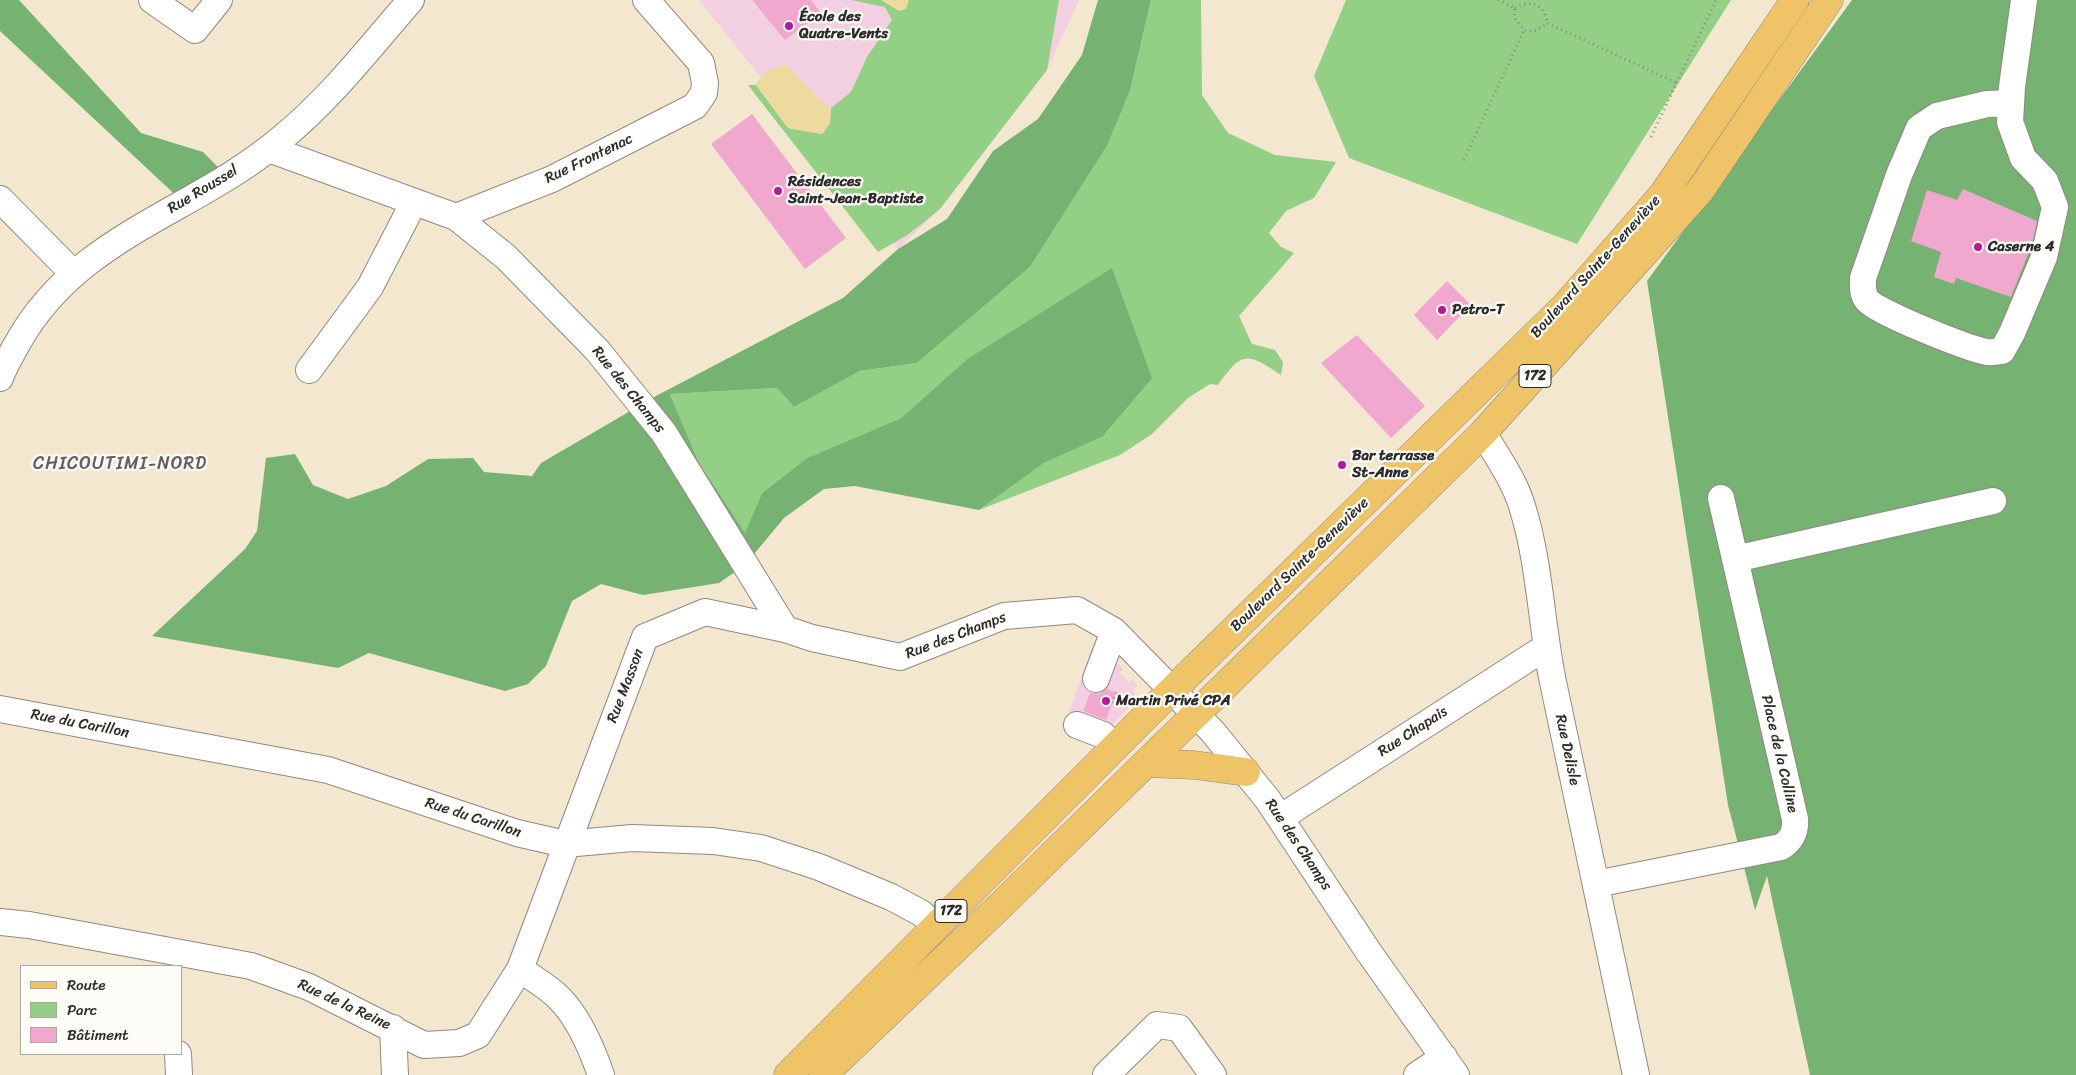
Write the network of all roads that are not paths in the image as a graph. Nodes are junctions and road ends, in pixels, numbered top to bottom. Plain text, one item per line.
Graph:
1 (152, 0) edge
2 (219, 0) edge
3 (411, 0) edge
4 (646, 0) edge
5 (1795, 0) edge
6 (1829, 0) edge
7 (2024, 0) edge
8 (2011, 95) junction
9 (269, 149) junction
10 (0, 199) edge
11 (414, 202) junction
12 (456, 217) junction
13 (73, 273) junction
14 (309, 370) dead end
15 (0, 378) edge
16 (1483, 433) junction
17 (1721, 498) dead end
18 (1993, 501) dead end
19 (1735, 559) junction
20 (785, 628) junction
21 (1114, 632) junction
22 (1546, 647) junction
23 (1096, 680) dead end
24 (1172, 690) junction
25 (0, 709) edge
26 (1196, 713) junction
27 (1077, 725) dead end
28 (1116, 746) junction
29 (1146, 764) junction
30 (1246, 772) junction
31 (1280, 818) junction
32 (565, 844) junction
33 (1596, 884) junction
34 (0, 922) edge
35 (936, 926) junction
36 (178, 959) edge
37 (520, 969) junction
38 (393, 1028) junction
39 (178, 1055) edge
40 (1450, 1066) edge
41 (179, 1075) edge
42 (395, 1075) edge
43 (601, 1075) edge
44 (788, 1075) edge
45 (824, 1075) edge
46 (1106, 1075) edge
47 (1213, 1075) edge
48 (1417, 1075) edge
49 (1636, 1075) edge

1 - 2 street
3 - 9 street, Rue Roussel
4 - 12 street, Rue Frontenac
5 - 24 main road, Boulevard Sainte-Geneviève / 172
6 - 16 main road, Boulevard Sainte-Geneviève / 172
7 - 8 street
8 - 8 street
9 - 11 street, Rue des Champs
9 - 13 street, Rue Roussel
10 - 13 street
11 - 12 street, Rue des Champs
11 - 14 street
12 - 20 street, Rue des Champs
13 - 15 street, Rue Roussel
16 - 22 street, Rue Delisle
16 - 26 main road, Boulevard Sainte-Geneviève / 172
17 - 19 street, Place de la Colline
18 - 19 street
19 - 33 street, Place de la Colline
20 - 21 street, Rue des Champs
20 - 32 street, Rue Masson
21 - 23 street
21 - 24 street, Rue des Champs
22 - 31 street, Rue Chapais
22 - 33 street, Rue Delisle
24 - 26 street, Rue des Champs
24 - 28 main road, Boulevard Sainte-Geneviève / 172
25 - 32 street, Rue du Carillon
26 - 29 main road, Boulevard Sainte-Geneviève / 172
26 - 30 street, Rue des Champs
27 - 28 street
28 - 35 main road, Boulevard Sainte-Geneviève / 172
29 - 30 main road
29 - 45 main road, Boulevard Sainte-Geneviève / 172
30 - 31 street, Rue des Champs
31 - 40 street, Rue des Champs
32 - 35 street, Rue du Carillon
32 - 37 street, Rue de la Reine
33 - 49 street, Rue Delisle
34 - 36 street, Rue de la Reine
35 - 44 main road, Boulevard Sainte-Geneviève / 172
36 - 38 street, Rue de la Reine
37 - 38 street, Rue de la Reine
37 - 43 street
38 - 42 street
39 - 41 street
40 - 48 street
46 - 47 street

